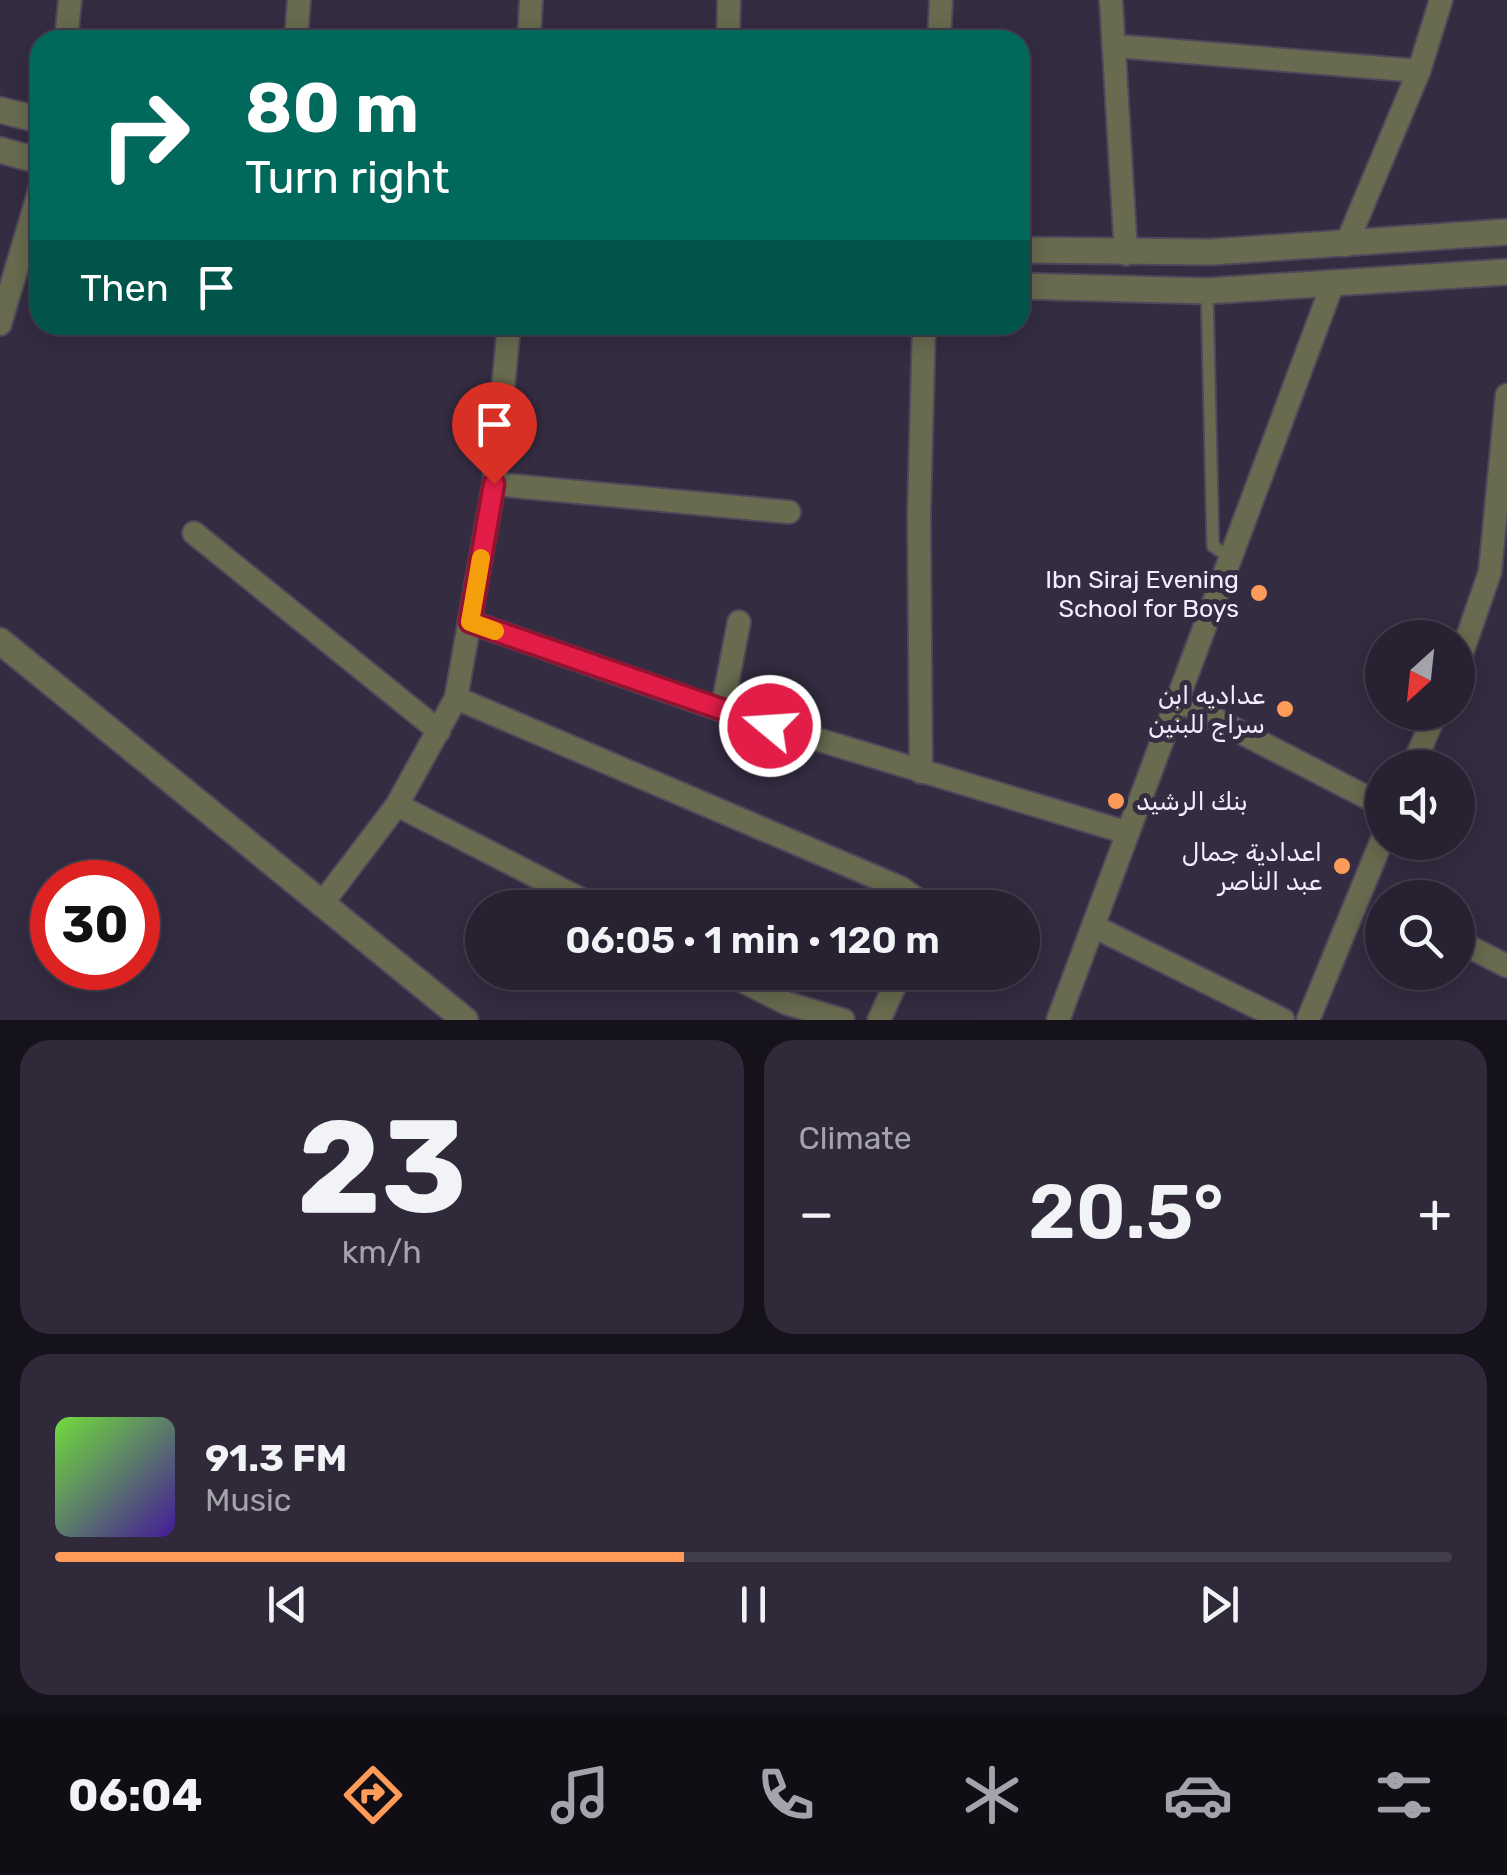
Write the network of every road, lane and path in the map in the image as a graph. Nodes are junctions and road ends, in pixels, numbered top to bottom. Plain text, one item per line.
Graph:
1 (70, 0) edge
2 (299, 0) edge
3 (531, 0) edge
4 (729, 0) edge
5 (942, 0) edge
6 (1111, 0) edge
7 (1440, 0) edge
8 (67, 30) edge
9 (297, 30) edge
10 (530, 30) edge
11 (728, 30) edge
12 (940, 30) edge
13 (1114, 46) junction
14 (1419, 71) junction
15 (0, 110) edge
16 (30, 118) edge
17 (0, 150) edge
18 (30, 158) edge
19 (30, 223) edge
20 (1507, 232) edge
21 (1346, 244) junction
22 (1030, 250) edge
23 (1126, 254) junction
24 (1507, 272) edge
25 (1333, 283) junction
26 (1030, 286) edge
27 (1207, 291) junction
28 (0, 324) edge
29 (508, 335) edge
30 (924, 335) edge
31 (1507, 396) edge
32 (494, 484) junction
33 (789, 512) dead end
34 (194, 533) dead end
35 (1230, 557) junction
36 (1473, 620) edge
37 (470, 622) junction
38 (739, 622) dead end
39 (0, 641) edge
40 (456, 698) junction
41 (1176, 699) junction
42 (722, 710) junction
43 (440, 731) junction
44 (921, 772) junction
45 (1365, 796) edge
46 (397, 805) junction
47 (1125, 832) junction
48 (563, 890) edge
49 (903, 890) edge
50 (321, 906) junction
51 (1365, 912) edge
52 (1095, 927) junction
53 (1475, 949) edge
54 (1507, 966) edge
55 (750, 990) edge
56 (893, 990) edge
57 (780, 1012) edge
58 (465, 1020) edge
59 (843, 1020) edge
60 (879, 1020) edge
61 (1058, 1020) edge
62 (1283, 1020) edge
63 (1308, 1020) edge

1 - 8 street
2 - 9 street
3 - 10 street
4 - 11 street
5 - 12 street
6 - 13 street
7 - 14 street
13 - 14 street
13 - 23 street
14 - 21 street
15 - 16 street
17 - 18 street
19 - 28 street
20 - 21 street
21 - 23 street
22 - 23 street
24 - 25 street
25 - 27 street
25 - 35 street
26 - 27 street
27 - 35 lane
29 - 32 street
30 - 44 street
31 - 36 street
32 - 33 street
32 - 37 street
34 - 43 street
35 - 41 street
37 - 40 street
37 - 42 street
38 - 42 street
39 - 50 street
40 - 43 street
40 - 49 street
41 - 45 street
41 - 47 street
42 - 44 street
43 - 46 street
44 - 47 street
46 - 48 street
46 - 50 street
47 - 52 street
50 - 58 street
51 - 63 street
52 - 61 street
52 - 62 street
53 - 54 street
55 - 57 street
56 - 60 street
57 - 59 street

